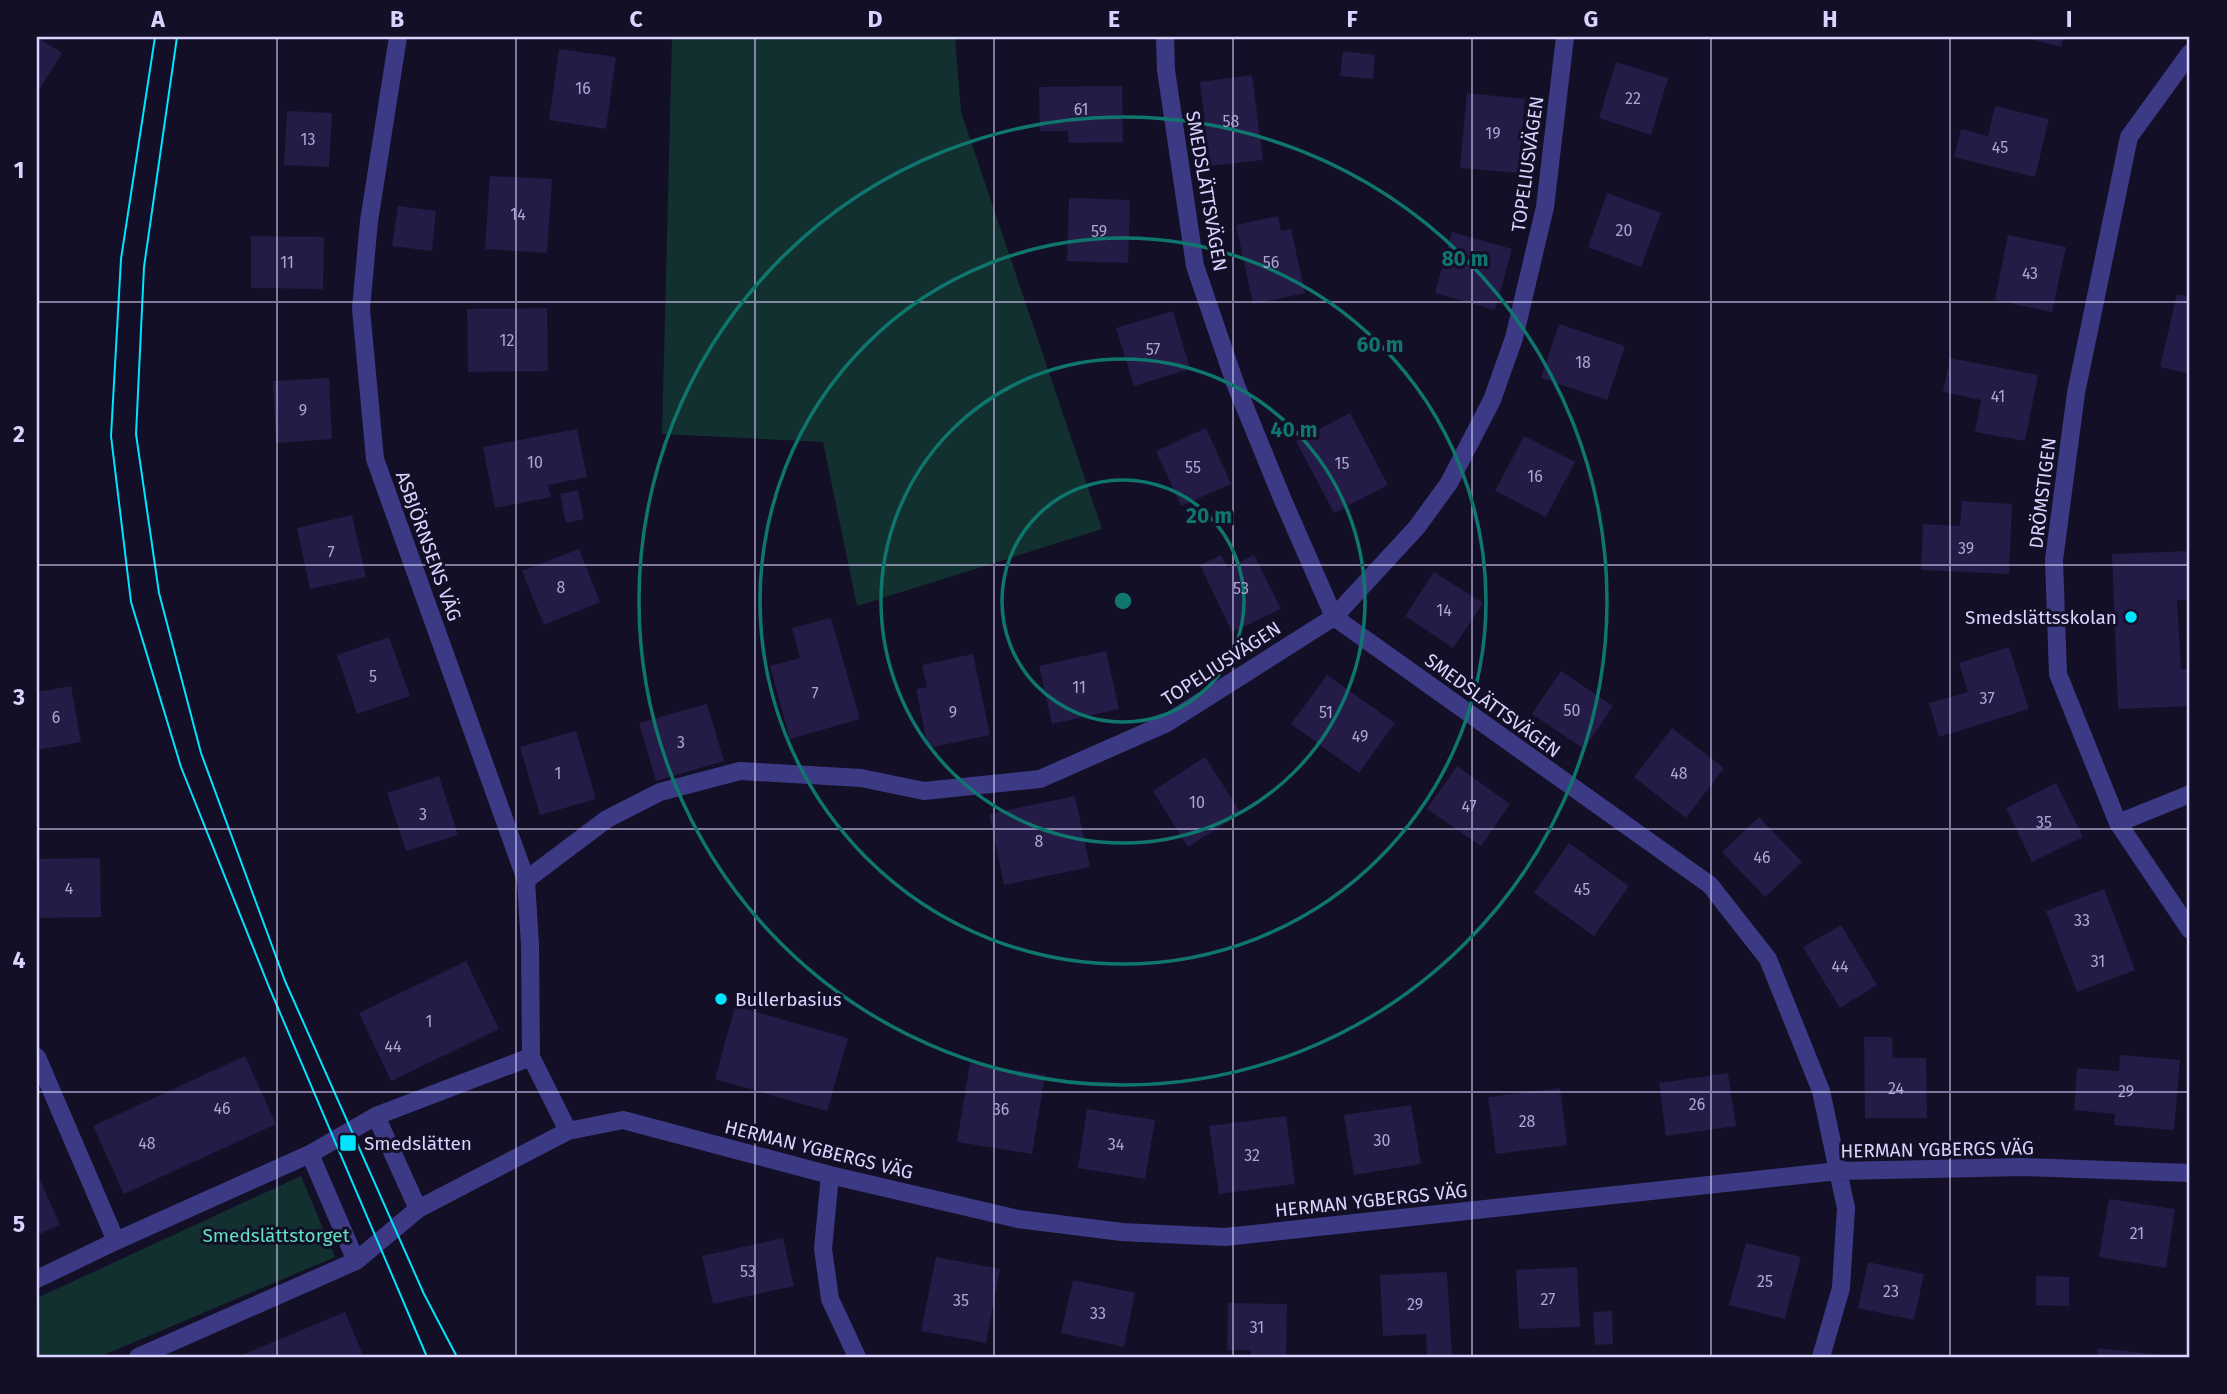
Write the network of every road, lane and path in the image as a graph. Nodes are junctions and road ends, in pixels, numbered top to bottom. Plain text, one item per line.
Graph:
1 (398, 37) edge
2 (1165, 37) edge
3 (1565, 37) edge
4 (2190, 53) edge
5 (1334, 617) junction
6 (2190, 794) edge
7 (2119, 823) junction
8 (526, 880) junction
9 (2190, 930) edge
10 (37, 1057) edge
11 (531, 1057) junction
12 (376, 1116) junction
13 (568, 1130) junction
14 (310, 1154) junction
15 (1838, 1171) junction
16 (2190, 1173) edge
17 (830, 1175) junction
18 (418, 1209) junction
19 (116, 1241) junction
20 (356, 1261) junction
21 (37, 1279) edge
22 (138, 1357) edge
23 (857, 1357) edge
24 (1821, 1357) edge

1 - 8 street, ASBJÖRNSENS VÄG
2 - 5 street, SMEDSLÄTTSVÄGEN
3 - 5 street, TOPELIUSVÄGEN
4 - 7 street, DRÖMSTIGEN
5 - 8 street, TOPELIUSVÄGEN
5 - 15 street, SMEDSLÄTTSVÄGEN
6 - 7 street
7 - 9 street, DRÖMSTIGEN
8 - 11 street, ASBJÖRNSENS VÄG
10 - 19 street
11 - 12 street
11 - 13 street
12 - 14 street
12 - 18 street
13 - 17 street, HERMAN YGBERGS VÄG
13 - 18 street
14 - 19 street
14 - 20 street
15 - 16 street, HERMAN YGBERGS VÄG
15 - 17 street, HERMAN YGBERGS VÄG
15 - 24 street, SMEDSLÄTTSVÄGEN
17 - 23 street
18 - 20 street
19 - 21 street
20 - 22 street

